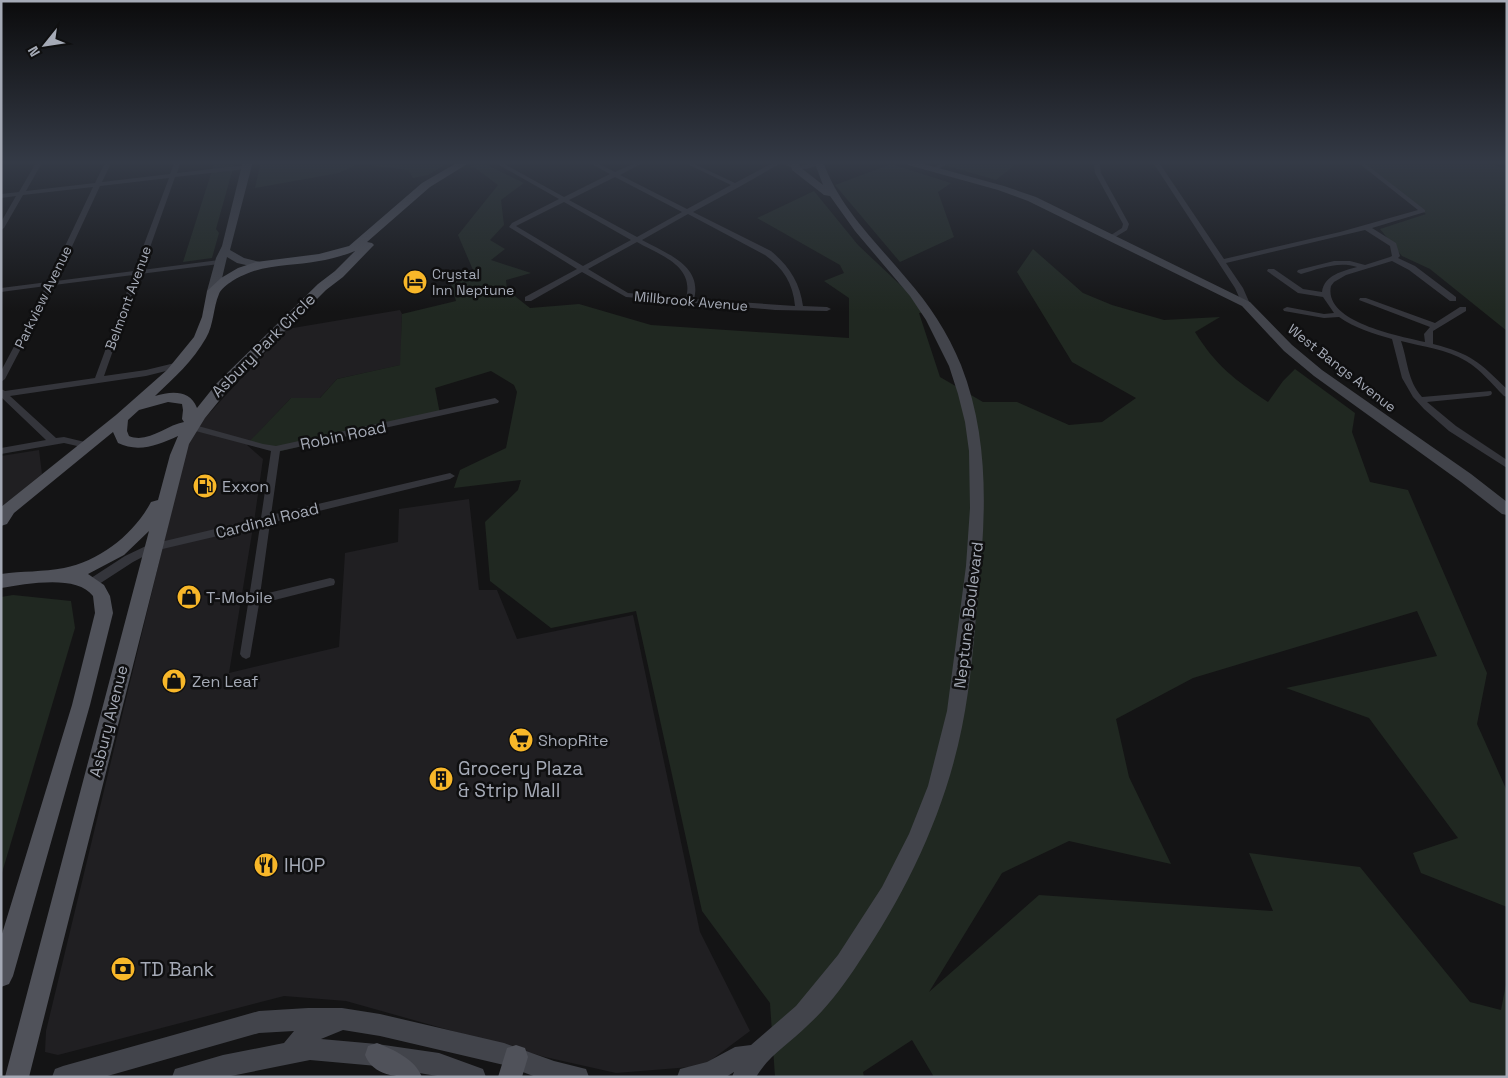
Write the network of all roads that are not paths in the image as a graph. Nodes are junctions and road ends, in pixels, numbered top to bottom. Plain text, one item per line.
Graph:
1 (11, 211) edge
2 (85, 211) edge
3 (160, 211) edge
4 (234, 211) edge
5 (396, 211) edge
6 (539, 211) edge
7 (586, 211) edge
8 (847, 211) edge
9 (1057, 211) edge
10 (1119, 211) edge
11 (1188, 211) edge
12 (1422, 211) edge
13 (689, 212) joint
14 (391, 216) junction
15 (1366, 227) junction
16 (1, 228) edge
17 (1112, 237) junction
18 (638, 240) junction
19 (222, 257) junction
20 (1393, 259) junction
21 (296, 261) junction
22 (1222, 262) junction
23 (260, 265) junction
24 (1366, 268) junction
25 (582, 270) junction
26 (1271, 270) dead end
27 (138, 272) junction
28 (1301, 272) dead end
29 (51, 284) junction
30 (322, 287) junction
31 (1, 290) edge
32 (213, 291) junction
33 (1326, 295) junction
34 (1453, 299) dead end
35 (528, 300) dead end
36 (1362, 300) dead end
37 (689, 301) junction
38 (1246, 304) junction
39 (799, 308) junction
40 (827, 309) dead end
41 (1287, 309) dead end
42 (1463, 309) dead end
43 (1342, 314) junction
44 (1436, 326) junction
45 (1396, 338) junction
46 (1428, 344) junction
47 (179, 365) junction
48 (146, 372) junction
49 (1, 379) edge
50 (230, 379) joint
51 (98, 380) junction
52 (162, 382) junction
53 (1505, 391) edge
54 (2, 393) edge
55 (1488, 393) dead end
56 (495, 400) dead end
57 (1421, 400) junction
58 (132, 408) junction
59 (121, 418) junction
60 (188, 424) junction
61 (54, 442) junction
62 (86, 445) junction
63 (276, 449) junction
64 (1, 451) edge
65 (1507, 465) edge
66 (450, 476) dead end
67 (1505, 506) edge
68 (4, 514) edge
69 (265, 520) junction
70 (152, 548) junction
71 (1, 569) edge
72 (65, 574) junction
73 (18, 578) junction
74 (1, 581) edge
75 (330, 582) dead end
76 (92, 583) junction
77 (252, 601) junction
78 (246, 654) dead end
79 (1, 976) edge
80 (354, 1021) junction
81 (290, 1053) junction
82 (377, 1055) junction
83 (758, 1055) junction
84 (513, 1067) edge
85 (17, 1077) edge
86 (63, 1077) edge
87 (183, 1077) edge
88 (410, 1077) edge
89 (475, 1077) edge
90 (578, 1077) edge
91 (688, 1077) edge
92 (743, 1077) edge

1 - 16 street
2 - 29 street, Parkview Avenue
3 - 27 street, Belmont Avenue
4 - 19 street
5 - 14 main road
6 - 25 street, Millbrook Avenue
7 - 18 street
8 - 83 street, Neptune Boulevard
9 - 17 street, West Bangs Avenue
10 - 17 street
11 - 22 street
12 - 15 street
13 - 18 street
13 - 39 street
14 - 21 main road
14 - 30 main road
15 - 20 street
15 - 22 street
17 - 38 street, West Bangs Avenue
18 - 25 street
18 - 37 street
19 - 23 street
19 - 27 street
19 - 32 street
20 - 24 street
20 - 34 street
21 - 23 main road
21 - 30 main road, Asbury Park Circle
22 - 38 street
23 - 32 main road
24 - 28 street
24 - 33 street
25 - 35 street
25 - 37 street, Millbrook Avenue
26 - 33 street
27 - 29 street
27 - 51 street, Belmont Avenue
29 - 31 street
29 - 49 street, Parkview Avenue
30 - 50 main road, Asbury Park Circle
32 - 47 main road
33 - 43 street
36 - 44 street
37 - 39 street, Millbrook Avenue
38 - 67 street, West Bangs Avenue
39 - 40 street, Millbrook Avenue
41 - 43 street
42 - 44 street
43 - 45 street
44 - 46 street
45 - 46 street
45 - 57 street
46 - 53 street
47 - 48 street
47 - 52 main road
48 - 51 street
48 - 52 street
50 - 60 main road, Asbury Avenue
51 - 54 street
52 - 58 main road
54 - 61 street
55 - 57 street
56 - 63 street, Robin Road
57 - 65 street
58 - 59 main road
58 - 60 main road
59 - 60 main road
59 - 62 main road
60 - 63 street, Robin Road
60 - 70 main road, Asbury Avenue
60 - 72 main road
61 - 62 street
61 - 64 street
62 - 68 main road
63 - 69 street
66 - 69 street, Cardinal Road
69 - 70 street, Cardinal Road
69 - 77 street
70 - 76 street, Cardinal Road
70 - 85 main road, Asbury Avenue
71 - 73 main road
72 - 73 main road
72 - 76 main road
73 - 74 main road
75 - 77 street
76 - 79 main road, Asbury Avenue
77 - 78 street
80 - 81 street
80 - 84 street
80 - 86 street
81 - 82 street
81 - 87 street
82 - 88 main road
82 - 89 street
83 - 91 street
83 - 92 street, Neptune Boulevard
84 - 90 street

